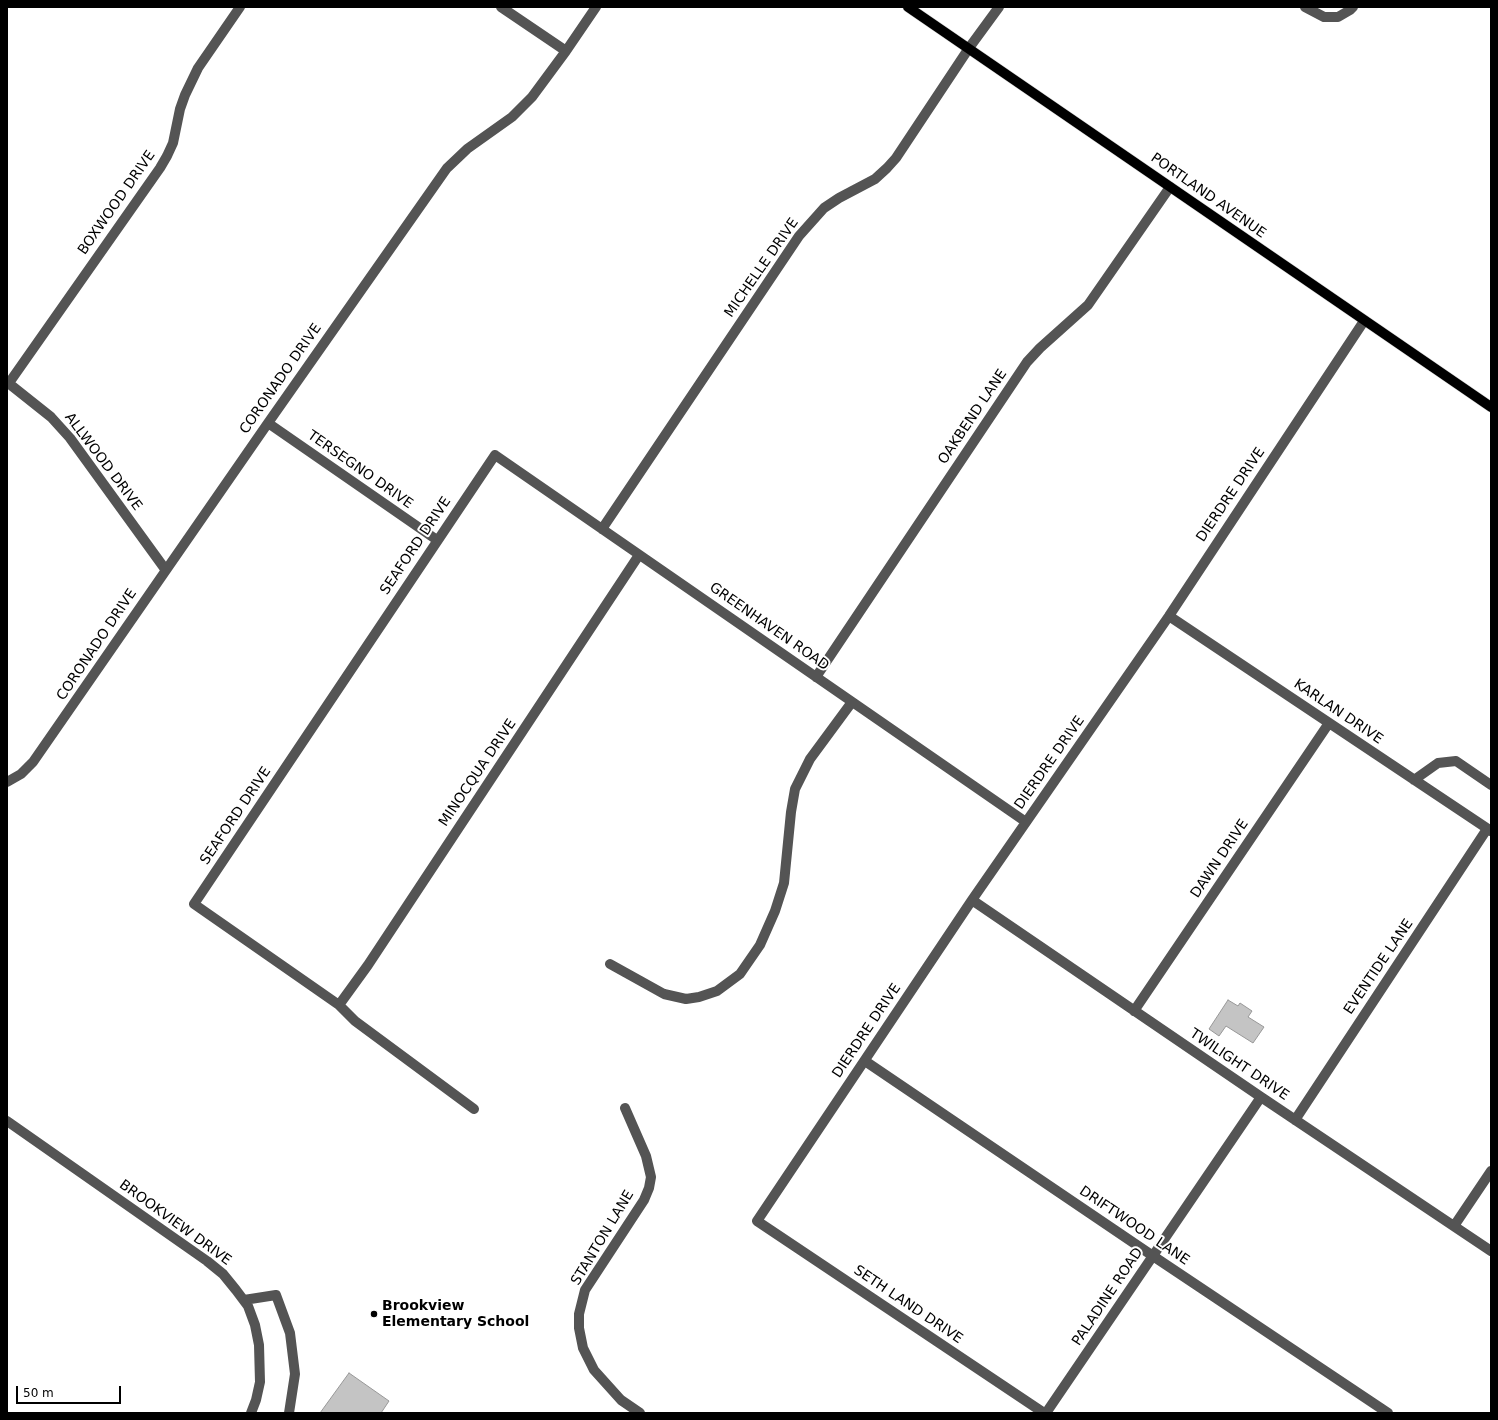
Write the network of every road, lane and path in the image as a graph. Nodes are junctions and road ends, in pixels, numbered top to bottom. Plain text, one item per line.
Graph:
1 (240, 7) edge
2 (501, 7) edge
3 (596, 7) edge
4 (908, 7) edge
5 (999, 7) edge
6 (1305, 7) edge
7 (1353, 7) edge
8 (969, 48) junction
9 (566, 51) junction
10 (1170, 187) junction
11 (1364, 321) junction
12 (8, 383) edge
13 (1491, 407) edge
14 (268, 423) junction
15 (495, 456) joint
16 (602, 529) junction
17 (437, 540) junction
18 (640, 555) junction
19 (166, 570) junction
20 (1169, 616) junction
21 (816, 677) junction
22 (852, 702) junction
23 (1329, 723) junction
24 (1414, 780) junction
25 (7, 782) edge
26 (1491, 785) edge
27 (1026, 822) junction
28 (1489, 830) edge
29 (972, 900) junction
30 (610, 964) dead end
31 (339, 1005) junction
32 (1134, 1011) junction
33 (865, 1061) junction
34 (1261, 1097) junction
35 (625, 1108) dead end
36 (474, 1109) dead end
37 (1295, 1120) junction
38 (7, 1121) edge
39 (1491, 1171) edge
40 (757, 1221) joint
41 (1454, 1226) junction
42 (1491, 1251) edge
43 (1153, 1256) junction
44 (244, 1300) junction
45 (250, 1413) edge
46 (289, 1413) edge
47 (640, 1413) edge
48 (1045, 1413) edge
49 (1388, 1413) edge

1 - 12 street, BOXWOOD DRIVE
2 - 9 street
3 - 9 street, CORONADO DRIVE
4 - 8 main road, PORTLAND AVENUE
5 - 8 street, MICHELLE DRIVE
6 - 7 street
8 - 10 main road, PORTLAND AVENUE
8 - 16 street, MICHELLE DRIVE
9 - 14 street, CORONADO DRIVE
10 - 11 main road, PORTLAND AVENUE
10 - 21 street, OAKBEND LANE
11 - 13 main road, PORTLAND AVENUE
11 - 20 street, DIERDRE DRIVE
12 - 19 street, ALLWOOD DRIVE
14 - 17 street, TERSEGNO DRIVE
14 - 19 street, CORONADO DRIVE
15 - 16 street, GREENHAVEN ROAD
15 - 17 street, SEAFORD DRIVE
16 - 18 street, GREENHAVEN ROAD
17 - 31 street, SEAFORD DRIVE
18 - 21 street, GREENHAVEN ROAD
18 - 31 street, MINOCQUA DRIVE
19 - 25 street, CORONADO DRIVE
20 - 23 street, KARLAN DRIVE
20 - 27 street, DIERDRE DRIVE
21 - 22 street, GREENHAVEN ROAD
22 - 27 street, GREENHAVEN ROAD
22 - 30 street
23 - 24 street, KARLAN DRIVE
23 - 32 street, DAWN DRIVE
24 - 26 street
24 - 28 street, KARLAN DRIVE
27 - 29 street, DIERDRE DRIVE
28 - 37 street, EVENTIDE LANE
29 - 32 street, TWILIGHT DRIVE
29 - 33 street, DIERDRE DRIVE
31 - 36 street, SEAFORD DRIVE
32 - 34 street, TWILIGHT DRIVE
33 - 40 street, DIERDRE DRIVE
33 - 43 street, DRIFTWOOD LANE
34 - 37 street, TWILIGHT DRIVE
34 - 43 street, PALADINE ROAD
35 - 47 street, STANTON LANE
37 - 41 street, TWILIGHT DRIVE
38 - 44 street, BROOKVIEW DRIVE
39 - 41 street
40 - 48 street, SETH LAND DRIVE
41 - 42 street, TWILIGHT DRIVE
43 - 48 street, PALADINE ROAD
43 - 49 street, DRIFTWOOD LANE
44 - 45 street, BROOKVIEW DRIVE
44 - 46 street

